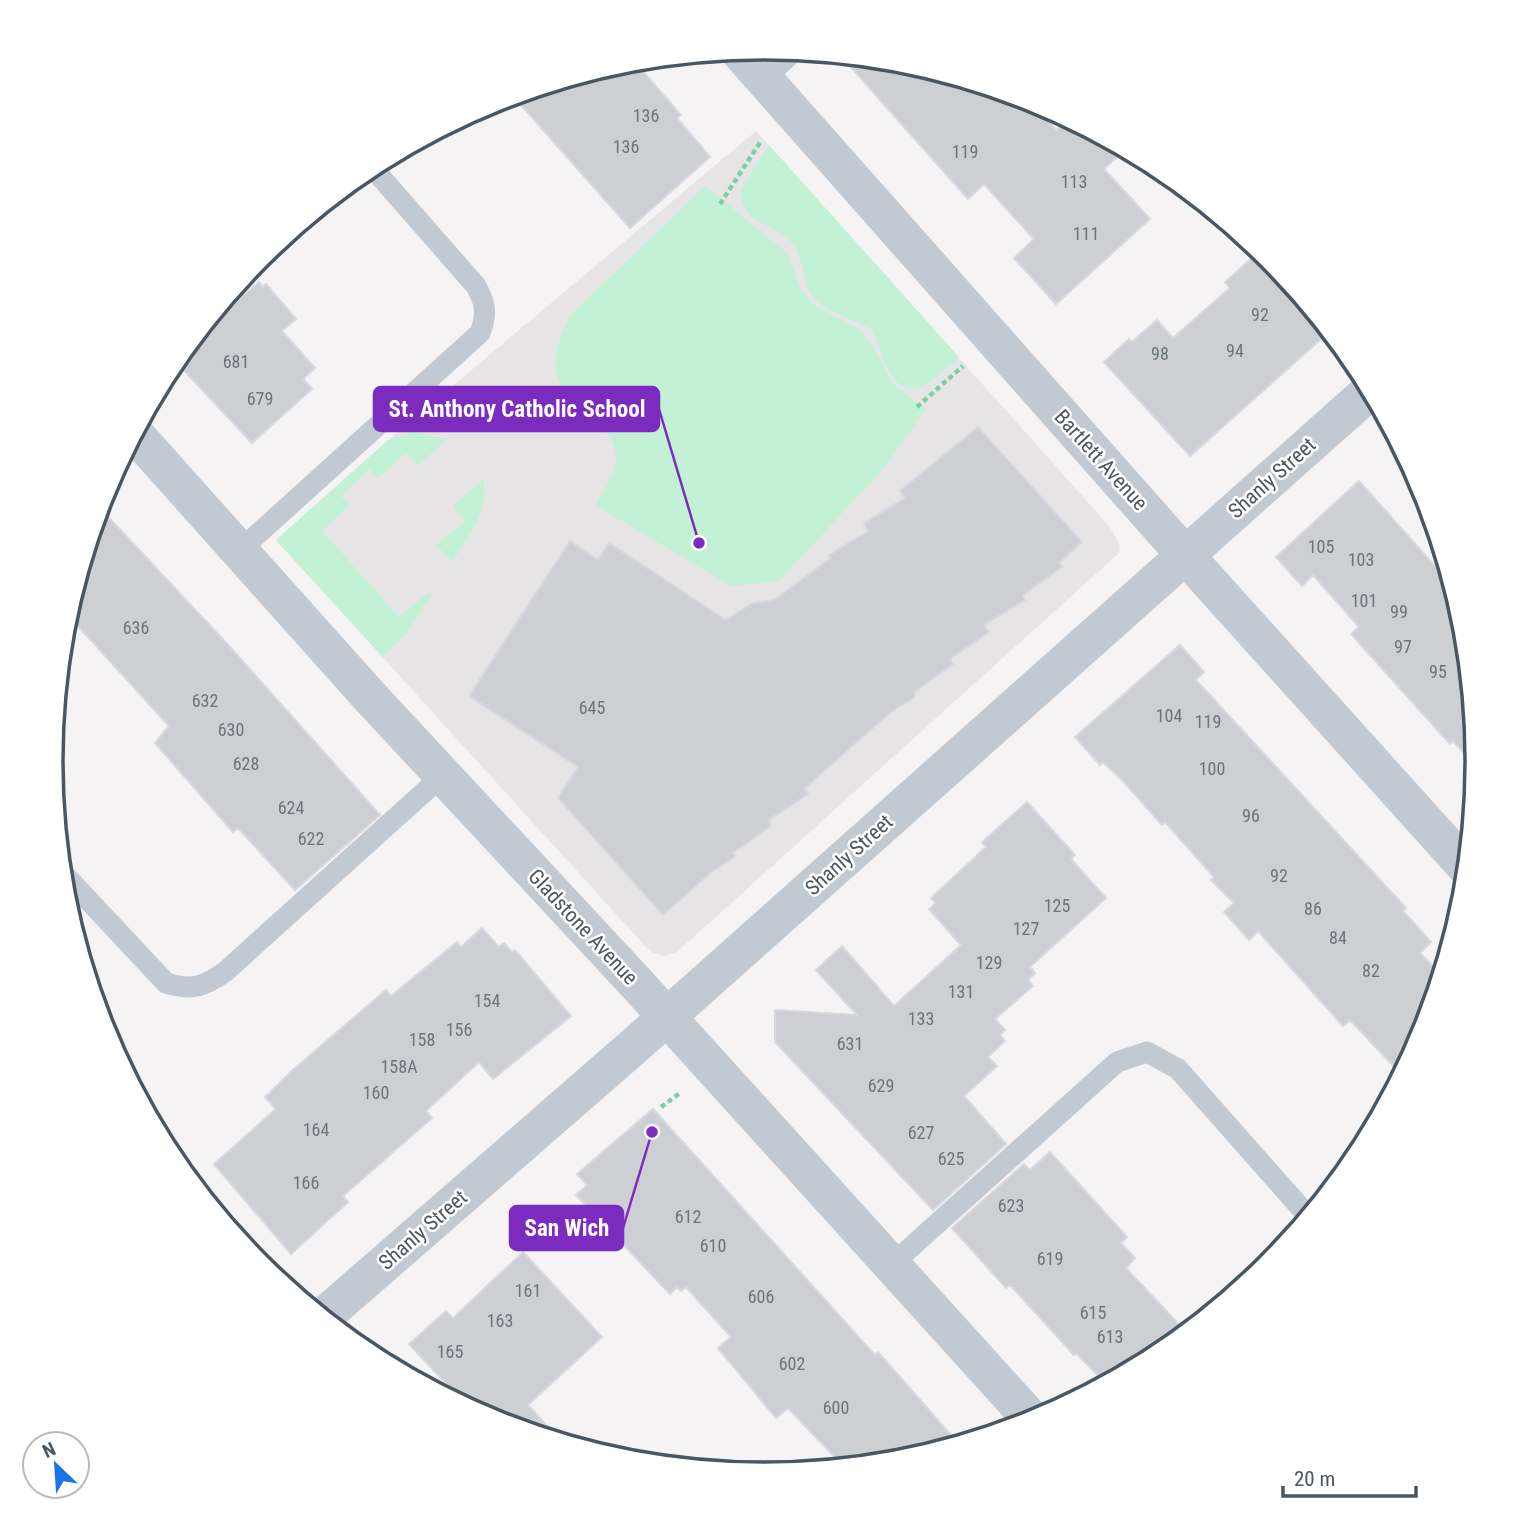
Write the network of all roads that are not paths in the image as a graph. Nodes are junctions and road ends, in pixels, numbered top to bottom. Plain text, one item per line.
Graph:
1 (763, 60) edge
2 (379, 175) edge
3 (1363, 397) edge
4 (140, 440) edge
5 (239, 551) junction
6 (1185, 555) junction
7 (442, 776) junction
8 (1458, 857) edge
9 (74, 885) edge
10 (666, 1018) junction
11 (1302, 1209) edge
12 (890, 1266) junction
13 (330, 1311) edge
14 (1024, 1411) edge

1 - 6 street, Bartlett Avenue
2 - 5 lane
3 - 6 street, Shanly Street
4 - 5 street, Gladstone Avenue
5 - 7 street, Gladstone Avenue
6 - 8 street, Bartlett Avenue
6 - 10 street, Shanly Street
7 - 9 lane
7 - 10 street, Gladstone Avenue
10 - 12 street, Gladstone Avenue
10 - 13 street, Shanly Street
11 - 12 lane
12 - 14 street, Gladstone Avenue

